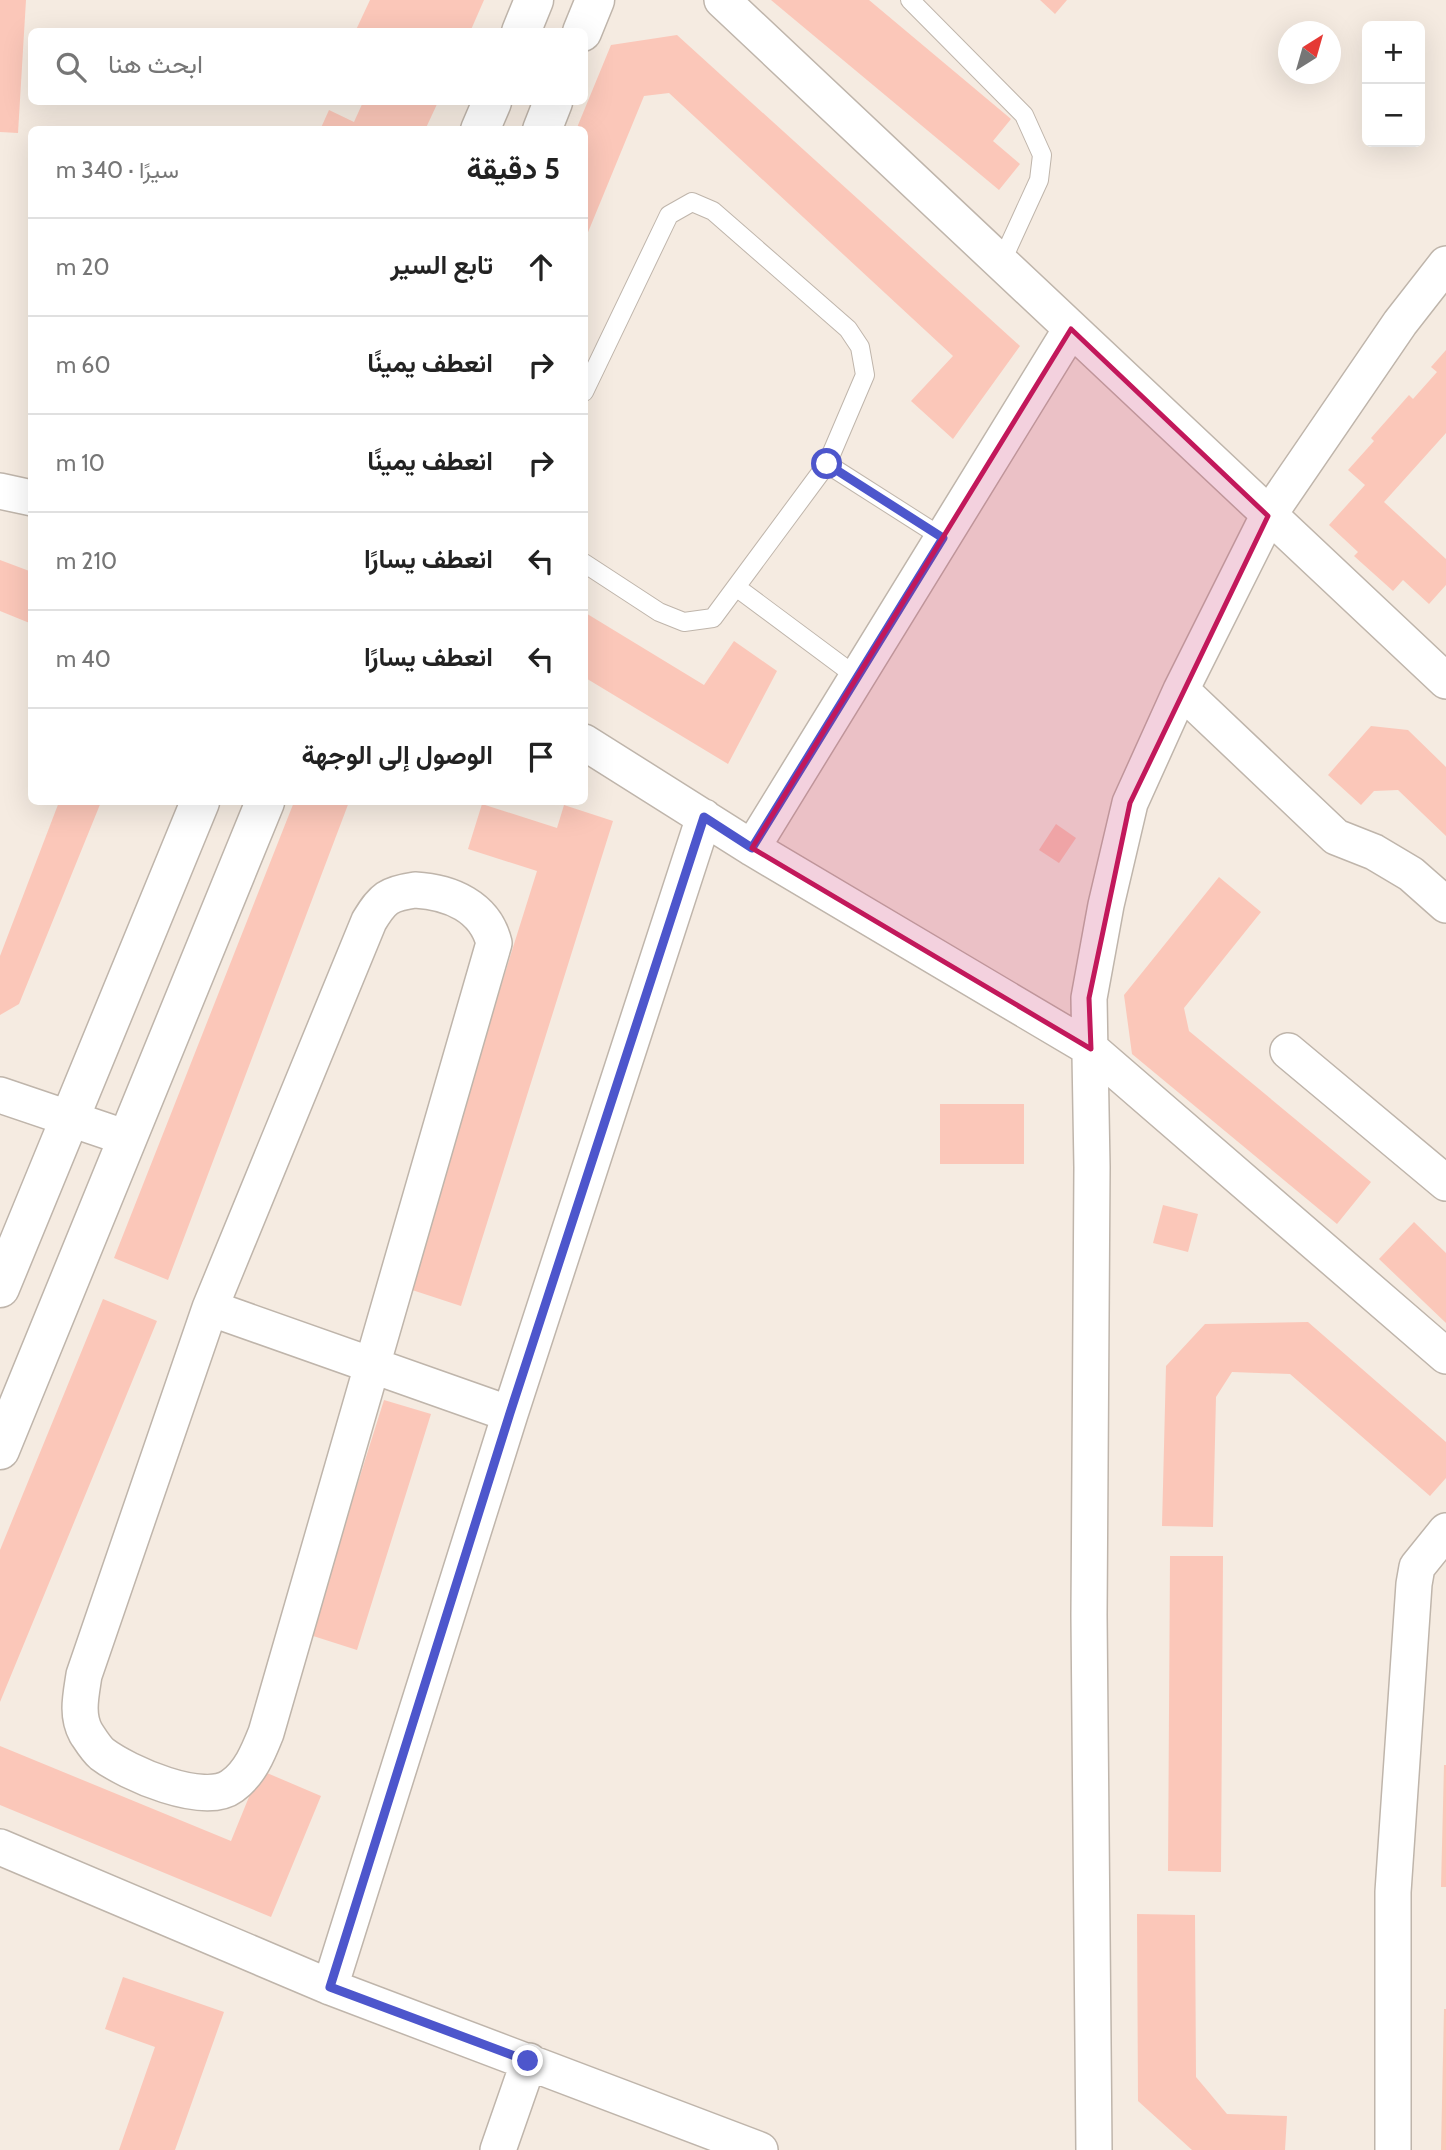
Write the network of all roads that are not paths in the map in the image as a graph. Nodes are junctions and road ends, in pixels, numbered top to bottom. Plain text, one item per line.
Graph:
1 (534, 0) edge
2 (595, 0) edge
3 (722, 0) edge
4 (910, 0) edge
5 (523, 28) edge
6 (584, 28) edge
7 (491, 105) edge
8 (552, 105) edge
9 (482, 126) edge
10 (544, 126) edge
11 (1001, 264) junction
12 (1446, 264) edge
13 (1071, 330) junction
14 (588, 384) edge
15 (827, 464) junction
16 (0, 491) edge
17 (28, 497) edge
18 (1268, 516) junction
19 (943, 538) junction
20 (588, 567) edge
21 (736, 587) junction
22 (857, 677) junction
23 (1446, 681) edge
24 (1181, 690) junction
25 (588, 744) edge
26 (199, 805) edge
27 (264, 805) edge
28 (704, 817) junction
29 (752, 848) junction
30 (1446, 905) edge
31 (1091, 1049) junction
32 (1288, 1051) dead end
33 (0, 1095) edge
34 (69, 1117) junction
35 (127, 1138) junction
36 (1446, 1183) edge
37 (0, 1288) edge
38 (210, 1308) junction
39 (1446, 1356) edge
40 (372, 1365) junction
41 (510, 1413) junction
42 (0, 1450) edge
43 (1446, 1531) edge
44 (0, 1847) edge
45 (330, 1987) junction
46 (528, 2061) junction
47 (498, 2150) edge
48 (760, 2150) edge
49 (1094, 2150) edge
50 (1393, 2150) edge

1 - 5 street
2 - 6 street
3 - 11 street
4 - 11 lane
7 - 9 street
8 - 10 street
11 - 13 street
12 - 18 street
13 - 18 street
13 - 19 street
14 - 15 lane
15 - 19 lane
15 - 21 lane
16 - 17 street
18 - 23 street
18 - 24 street
19 - 22 street
20 - 21 lane
21 - 22 lane
22 - 29 street
24 - 30 street
24 - 31 street
25 - 28 street
26 - 34 street
27 - 35 street
28 - 29 street
28 - 41 street
29 - 31 street
31 - 39 street
31 - 49 street
32 - 36 street
33 - 34 street
34 - 35 street
34 - 37 street
35 - 42 street
38 - 40 street
38 - 40 street
38 - 40 street
40 - 41 street
41 - 45 street
43 - 50 street
44 - 45 street
45 - 46 street
46 - 47 street
46 - 48 street

